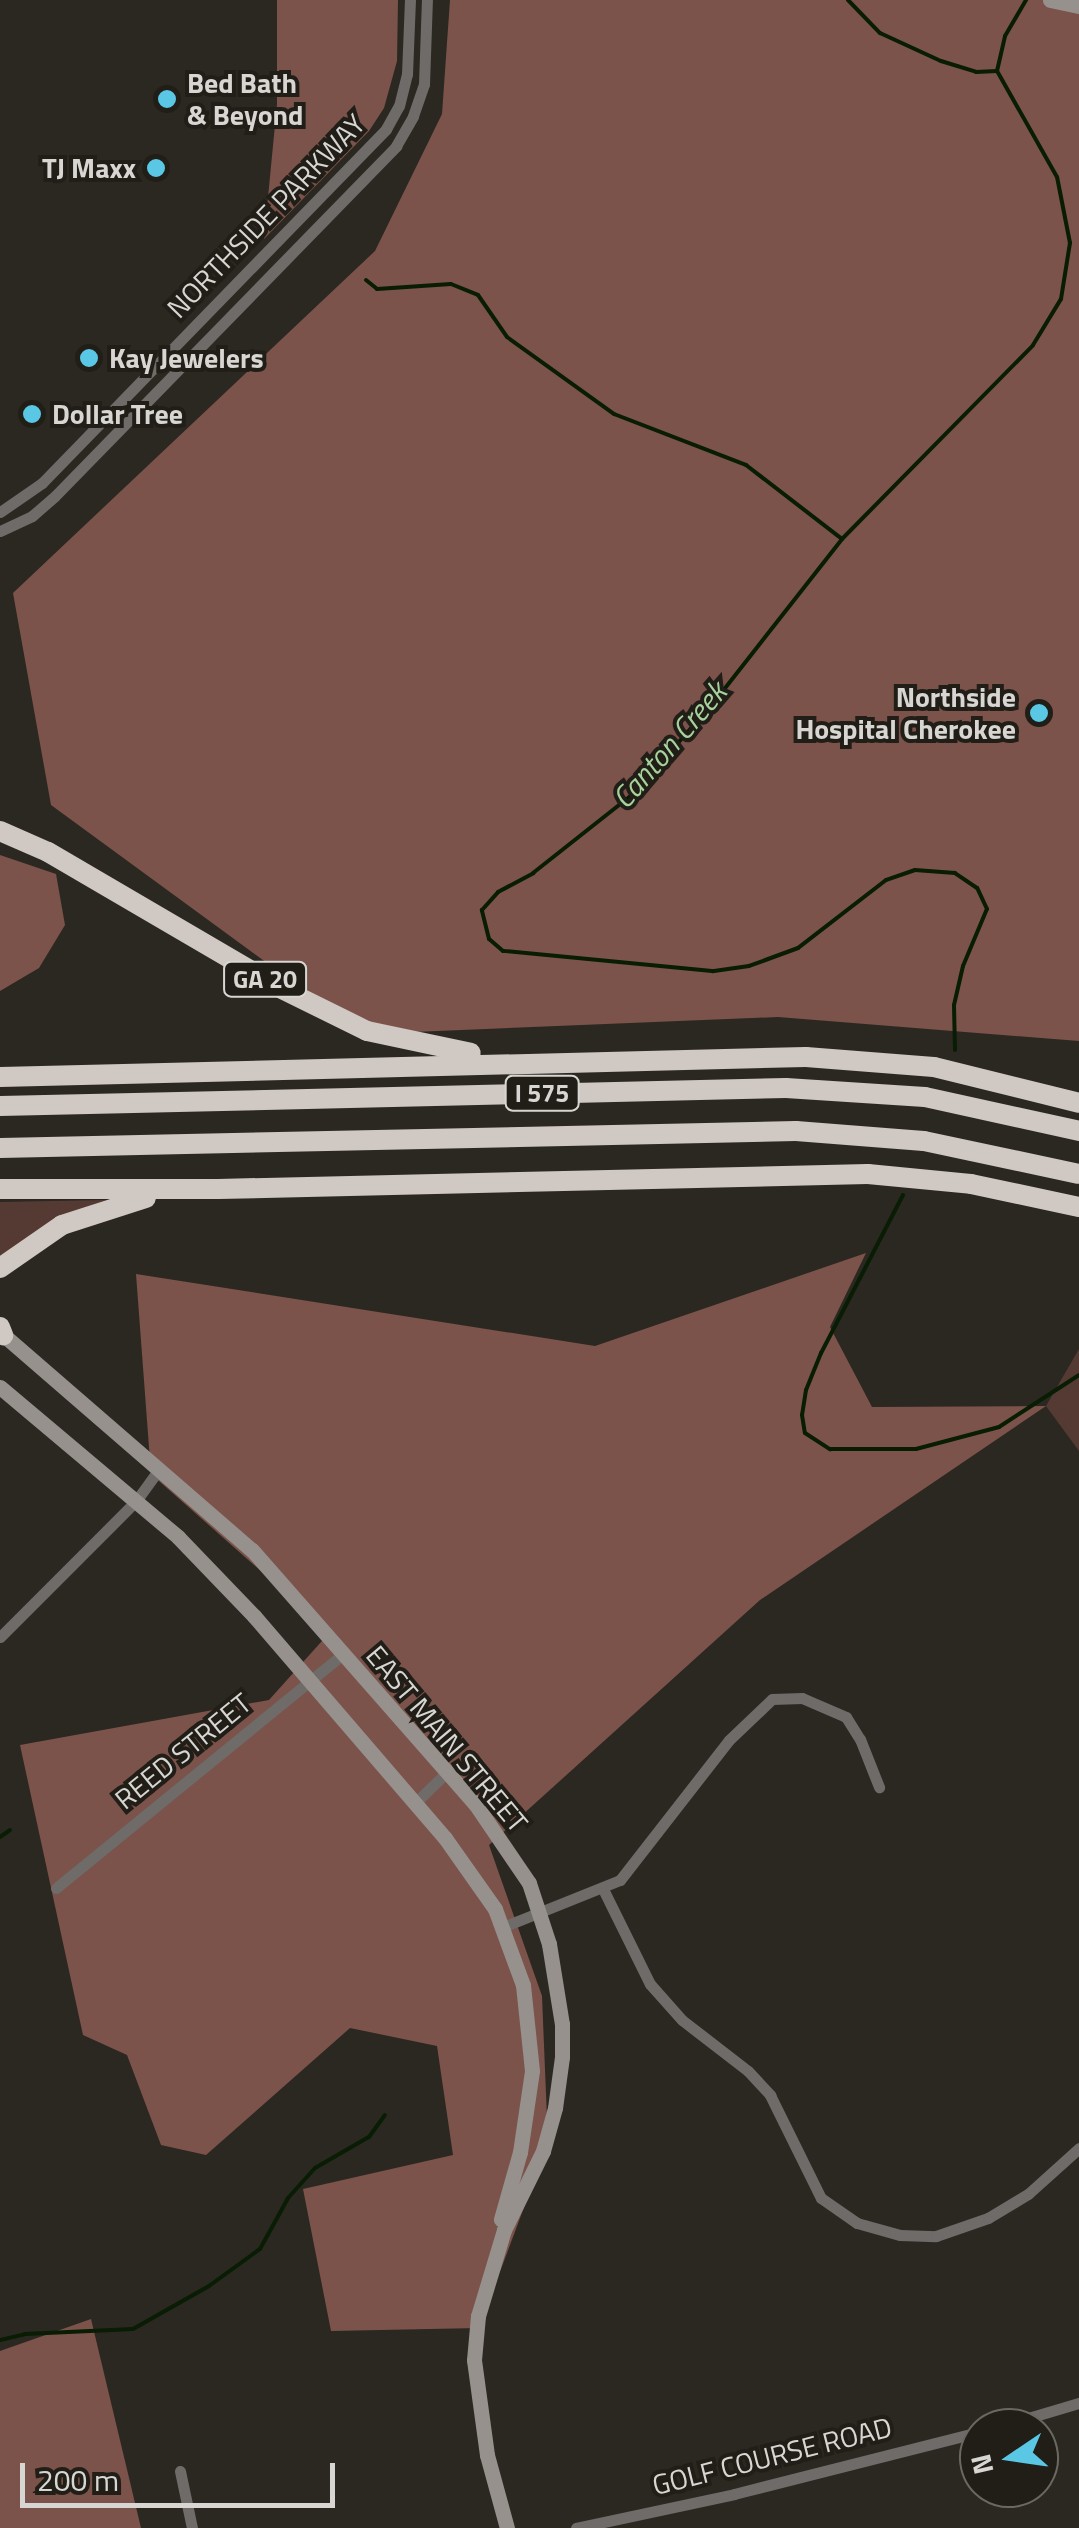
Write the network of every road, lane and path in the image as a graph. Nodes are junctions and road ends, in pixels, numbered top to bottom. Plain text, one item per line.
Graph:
1 (410, 0) edge
2 (427, 0) edge
3 (1050, 0) edge
4 (1079, 6) edge
5 (0, 512) edge
6 (0, 532) edge
7 (0, 831) edge
8 (552, 1062) junction
9 (0, 1077) edge
10 (1079, 1104) edge
11 (0, 1106) edge
12 (1079, 1131) edge
13 (0, 1148) edge
14 (1079, 1174) edge
15 (0, 1189) edge
16 (218, 1189) junction
17 (1079, 1206) edge
18 (0, 1268) edge
19 (1, 1331) edge
20 (0, 1387) edge
21 (160, 1468) junction
22 (136, 1501) junction
23 (0, 1637) edge
24 (343, 1654) junction
25 (310, 1680) junction
26 (446, 1774) junction
27 (879, 1787) dead end
28 (416, 1803) junction
29 (56, 1888) dead end
30 (603, 1888) junction
31 (539, 1914) junction
32 (504, 1928) junction
33 (1079, 2148) edge
34 (481, 2305) junction
35 (959, 2437) edge
36 (180, 2471) dead end
37 (192, 2528) edge
38 (508, 2528) edge
39 (576, 2528) edge

1 - 5 street, NORTHSIDE PARKWAY
2 - 6 street, NORTHSIDE PARKWAY
3 - 4 main road
7 - 8 highway, GA 20
8 - 9 highway
8 - 10 highway, GA 20
11 - 12 highway, I 575
13 - 14 highway, I 575
15 - 16 highway
16 - 17 highway
16 - 18 highway
19 - 21 main road, EAST MAIN STREET
20 - 22 main road, EAST MAIN STREET
21 - 22 street
21 - 24 main road, EAST MAIN STREET
22 - 23 street
22 - 25 main road, EAST MAIN STREET
24 - 25 street, REED STREET
24 - 26 main road, EAST MAIN STREET
25 - 28 main road, EAST MAIN STREET
25 - 29 street, REED STREET
26 - 28 street
26 - 31 main road, EAST MAIN STREET
27 - 30 street
28 - 32 main road, EAST MAIN STREET
30 - 31 street
30 - 33 street
31 - 32 street
31 - 34 main road, EAST MAIN STREET
32 - 34 main road, EAST MAIN STREET
34 - 38 main road, EAST MAIN STREET
35 - 39 street, GOLF COURSE ROAD
36 - 37 street

